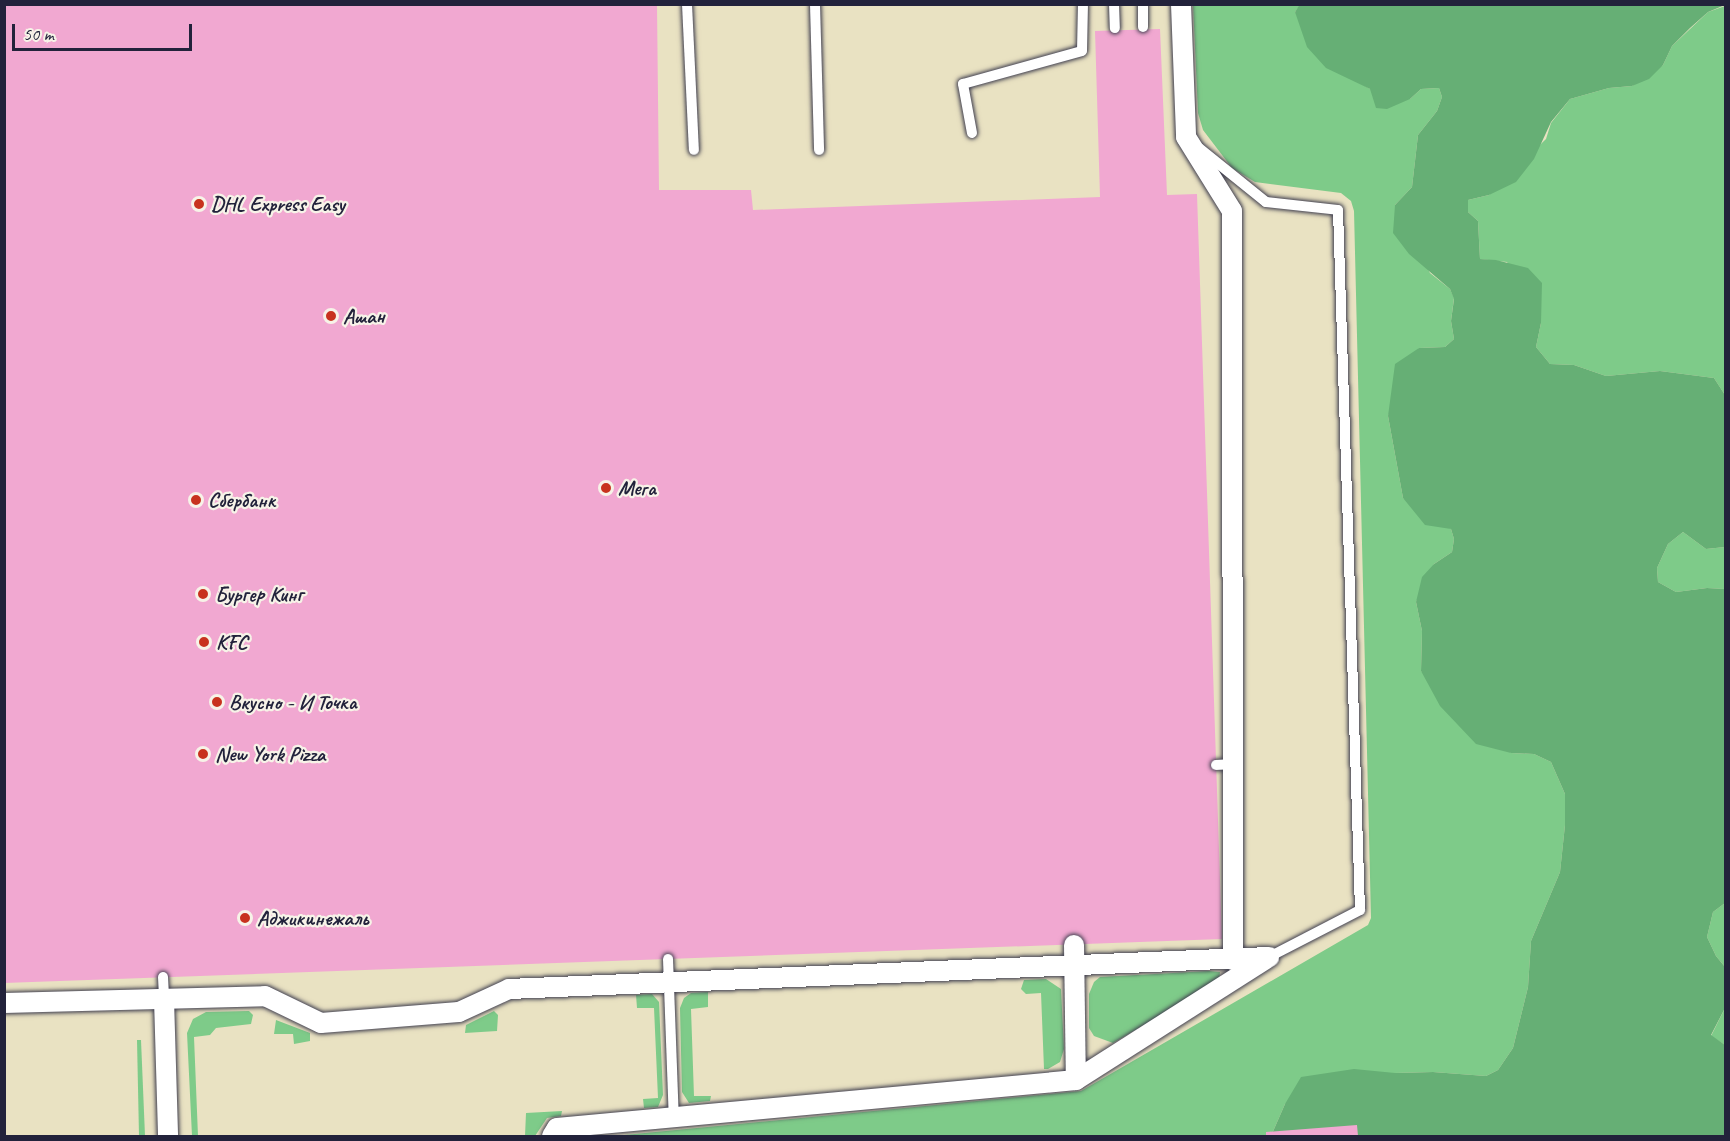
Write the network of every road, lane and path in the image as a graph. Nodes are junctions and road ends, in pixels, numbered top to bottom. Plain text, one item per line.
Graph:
1 (687, 4) edge
2 (815, 4) edge
3 (1083, 4) edge
4 (1114, 4) edge
5 (1143, 4) edge
6 (1181, 4) edge
7 (1143, 27) dead end
8 (1115, 28) dead end
9 (972, 133) dead end
10 (1186, 137) junction
11 (694, 150) dead end
12 (819, 150) dead end
13 (1074, 945) dead end
14 (1269, 957) junction
15 (668, 959) dead end
16 (1233, 960) junction
17 (1075, 966) junction
18 (163, 977) dead end
19 (670, 983) junction
20 (164, 999) junction
21 (4, 1003) edge
22 (1076, 1080) junction
23 (674, 1119) junction
24 (168, 1137) edge
25 (552, 1137) edge

1 - 11 lane
2 - 12 lane
3 - 9 lane
4 - 8 lane
5 - 7 lane
6 - 10 street
10 - 14 lane
10 - 16 street
13 - 17 street
14 - 16 street
14 - 22 street
15 - 19 lane
16 - 17 street
17 - 19 street
17 - 22 street
18 - 20 lane
19 - 20 street
19 - 23 lane
20 - 21 street
20 - 24 street
22 - 23 street
23 - 25 street

